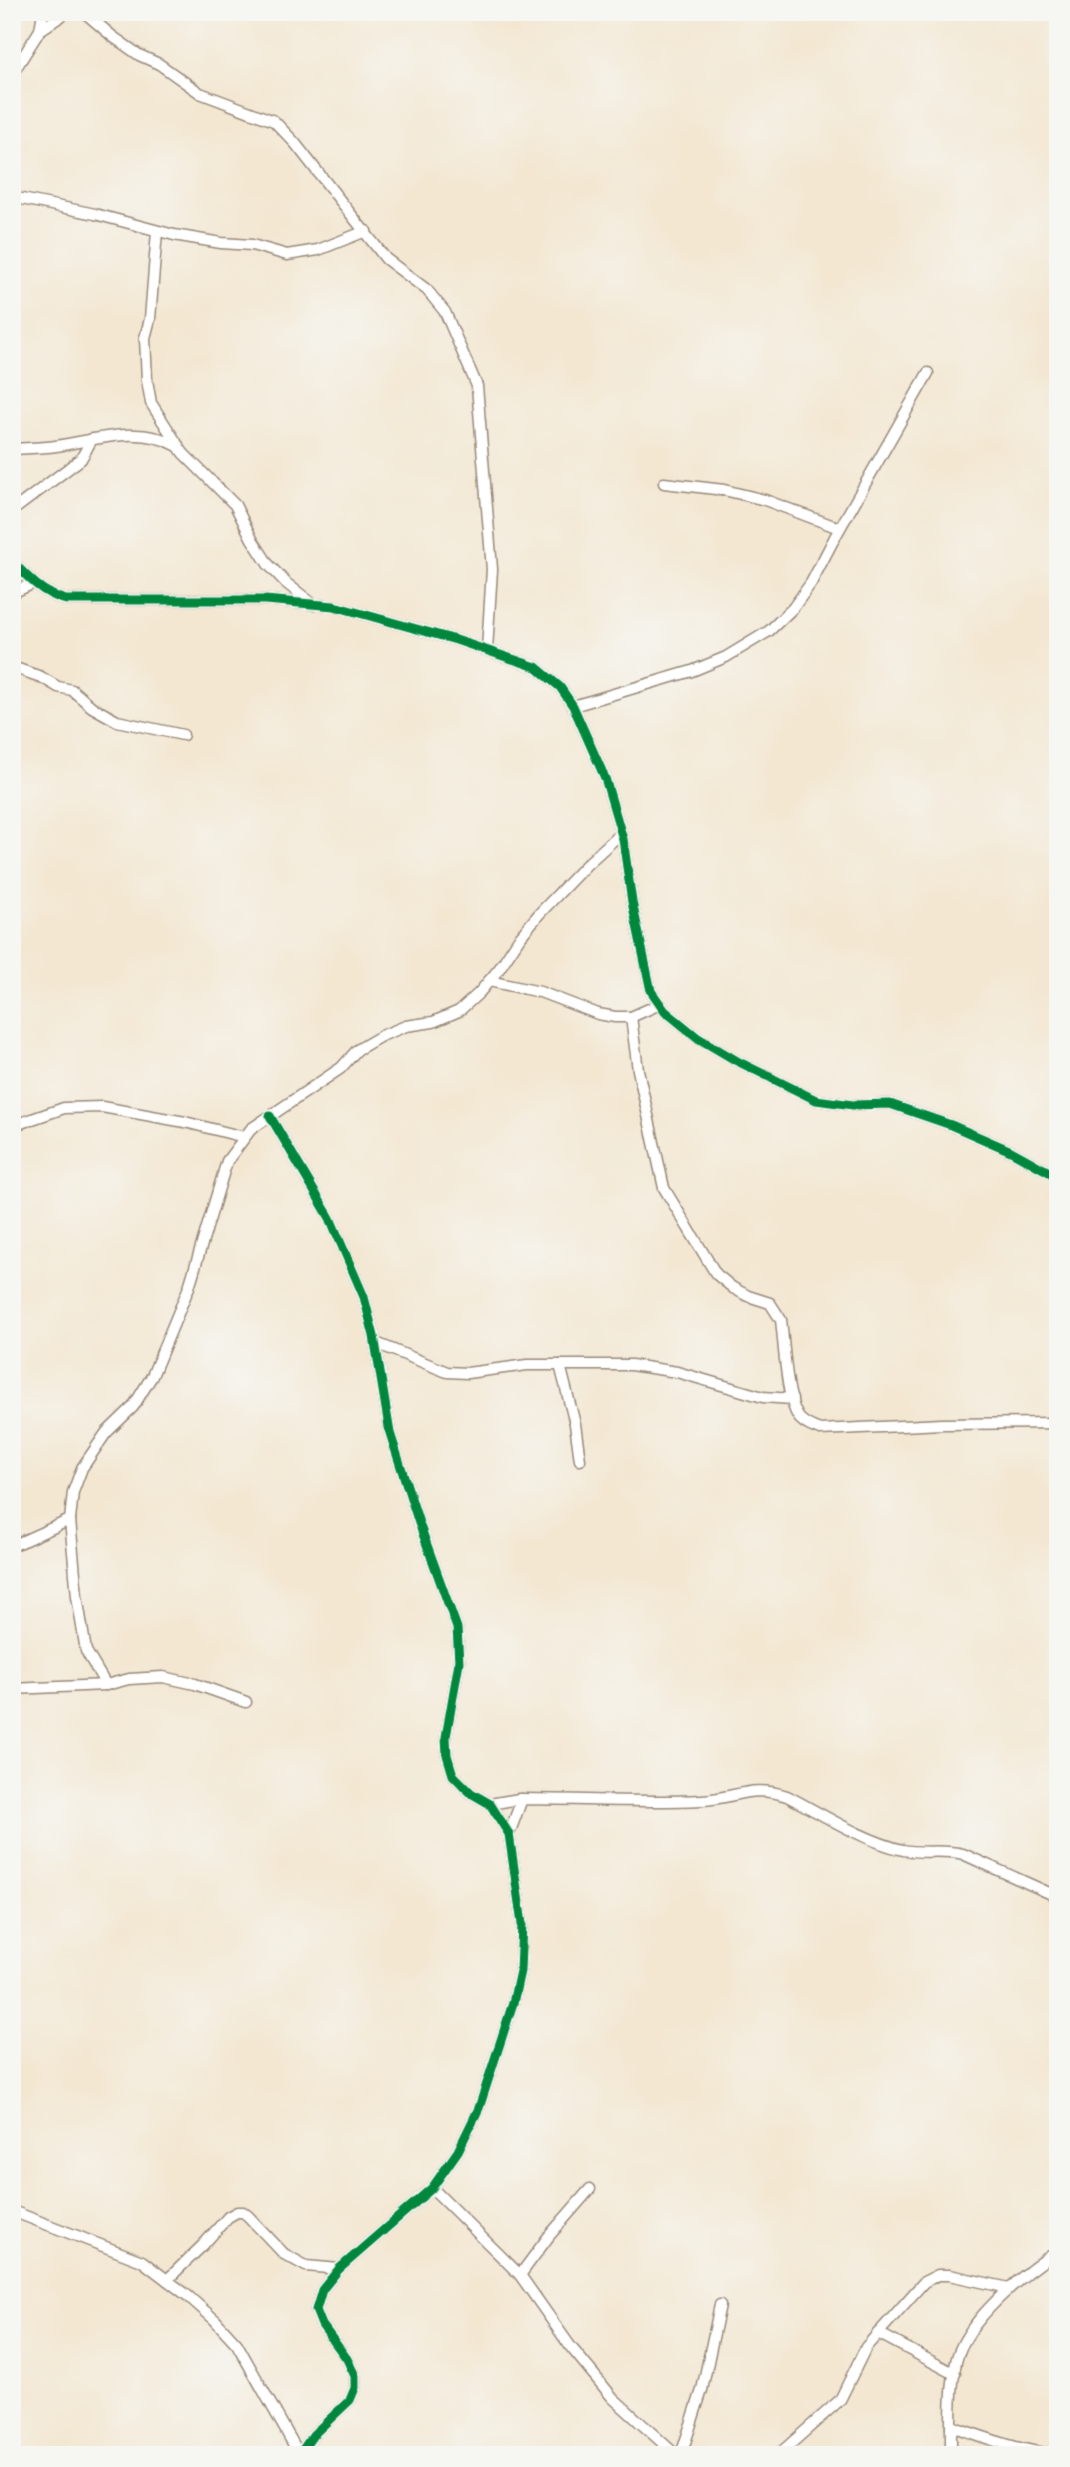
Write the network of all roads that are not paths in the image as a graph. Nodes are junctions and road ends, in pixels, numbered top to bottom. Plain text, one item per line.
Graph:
1 (43, 12) edge
2 (66, 12) edge
3 (84, 12) edge
4 (40, 30) junction
5 (12, 75) edge
6 (12, 197) edge
7 (157, 231) junction
8 (366, 231) junction
9 (928, 373) dead end
10 (92, 439) junction
11 (178, 446) junction
12 (12, 449) edge
13 (664, 483) dead end
14 (12, 511) edge
15 (839, 528) junction
16 (12, 561) edge
17 (34, 583) junction
18 (12, 593) edge
19 (314, 605) junction
20 (487, 650) junction
21 (12, 667) edge
22 (573, 706) junction
23 (183, 735) dead end
24 (621, 833) junction
25 (489, 981) junction
26 (660, 1004) junction
27 (631, 1017) junction
28 (270, 1116) junction
29 (12, 1126) edge
30 (244, 1137) junction
31 (1058, 1177) edge
32 (376, 1343) junction
33 (560, 1365) junction
34 (792, 1399) junction
35 (1058, 1423) edge
36 (580, 1460) dead end
37 (70, 1520) junction
38 (12, 1546) edge
39 (106, 1685) junction
40 (12, 1689) edge
41 (246, 1702) dead end
42 (522, 1799) junction
43 (489, 1804) junction
44 (509, 1834) junction
45 (1058, 1897) edge
46 (432, 2188) junction
47 (590, 2189) dead end
48 (12, 2211) edge
49 (1058, 2251) edge
50 (340, 2269) junction
51 (520, 2275) junction
52 (167, 2280) junction
53 (1009, 2288) junction
54 (720, 2305) dead end
55 (878, 2333) junction
56 (955, 2374) junction
57 (951, 2426) junction
58 (299, 2454) edge
59 (676, 2455) edge
60 (681, 2455) edge
61 (778, 2455) edge
62 (951, 2455) edge
63 (1058, 2455) edge

1 - 4 street
2 - 4 street
3 - 8 street
4 - 5 street
6 - 7 street
7 - 8 street
7 - 11 street
8 - 20 street
9 - 15 street
10 - 11 street
10 - 12 street
10 - 14 street
11 - 19 street
13 - 15 street
15 - 22 street
16 - 17 street
17 - 18 street
17 - 19 street
19 - 20 street
20 - 22 street
21 - 23 street
22 - 24 street
24 - 25 street
24 - 26 street
25 - 27 street
25 - 28 street
26 - 27 street
26 - 31 street
27 - 34 street
28 - 30 street
28 - 32 street
29 - 30 street
30 - 37 street
32 - 33 street
32 - 43 street
33 - 34 street
33 - 36 street
34 - 35 street
37 - 38 street
37 - 39 street
39 - 40 street
39 - 41 street
42 - 43 street
42 - 44 street
42 - 45 street
43 - 44 street
44 - 46 street
46 - 50 street
46 - 51 street
47 - 51 street
48 - 52 street
49 - 53 street
50 - 52 street
50 - 58 street
51 - 59 street
52 - 58 street
53 - 55 street
53 - 56 street
54 - 60 street
55 - 56 street
55 - 61 street
56 - 57 street
57 - 62 street
57 - 63 street

